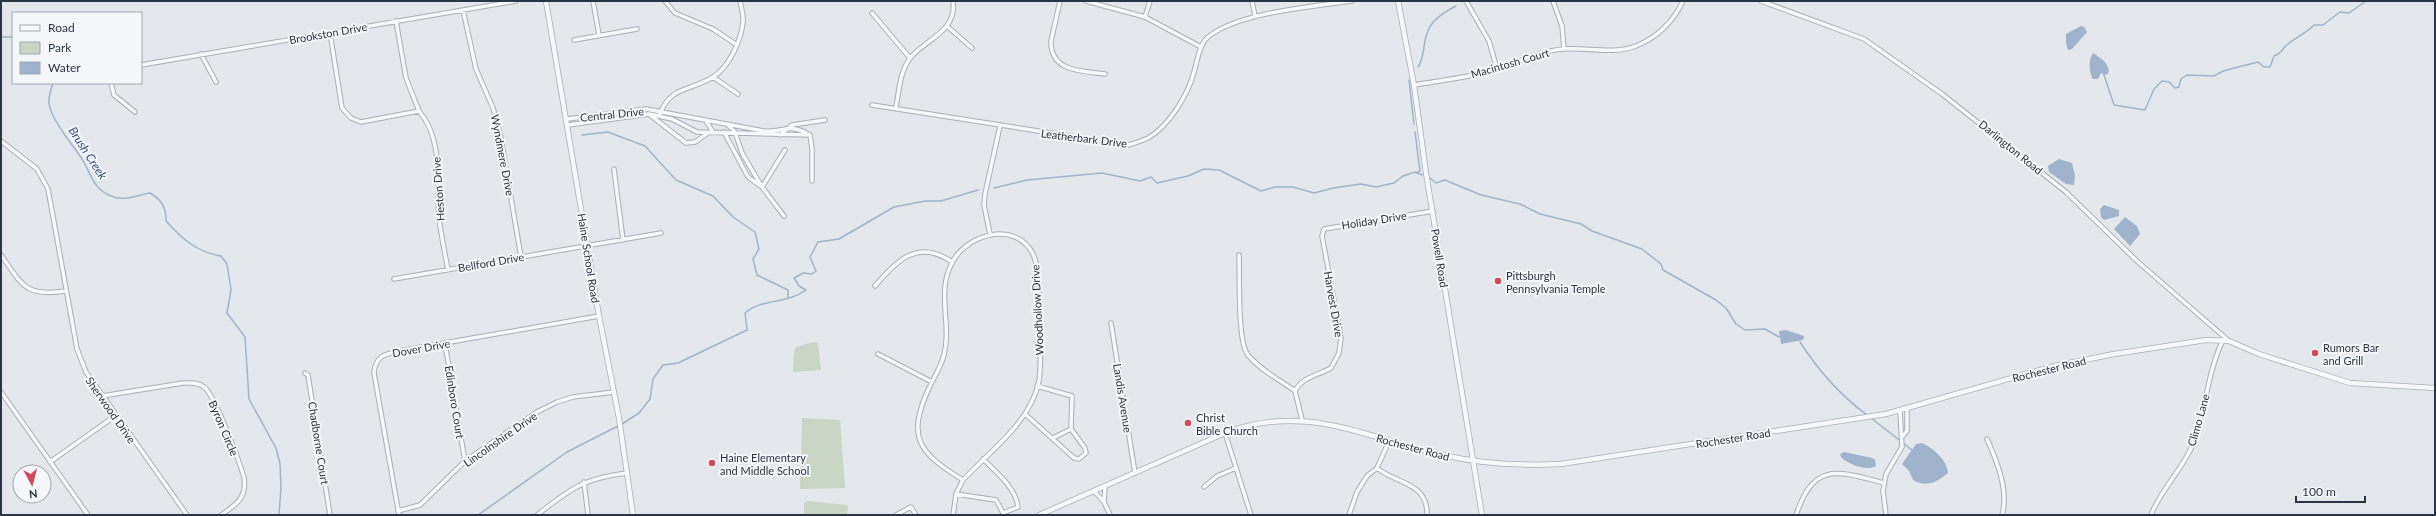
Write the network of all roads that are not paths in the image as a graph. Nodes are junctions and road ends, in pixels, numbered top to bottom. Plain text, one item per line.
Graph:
1 (516, 1) edge
2 (546, 1) edge
3 (594, 1) edge
4 (665, 1) edge
5 (740, 1) edge
6 (953, 1) edge
7 (1060, 1) edge
8 (1086, 1) edge
9 (1150, 1) edge
10 (1252, 1) edge
11 (1352, 1) edge
12 (1398, 1) edge
13 (1466, 1) edge
14 (1553, 1) edge
15 (1683, 1) edge
16 (1761, 1) edge
17 (1777, 1) edge
18 (1327, 3) edge
19 (1775, 6) junction
20 (463, 10) junction
21 (872, 13) dead end
22 (1255, 16) junction
23 (1145, 17) junction
24 (396, 21) junction
25 (948, 26) junction
26 (637, 29) dead end
27 (330, 33) junction
28 (599, 35) junction
29 (574, 40) dead end
30 (737, 46) junction
31 (1201, 47) junction
32 (972, 48) dead end
33 (1564, 49) junction
34 (201, 54) junction
35 (910, 58) junction
36 (142, 65) edge
37 (1497, 69) junction
38 (1105, 74) dead end
39 (713, 77) junction
40 (216, 82) dead end
41 (111, 84) edge
42 (1414, 85) junction
43 (738, 94) dead end
44 (872, 105) dead end
45 (896, 107) junction
46 (419, 111) junction
47 (135, 112) dead end
48 (649, 114) junction
49 (660, 114) junction
50 (567, 119) junction
51 (824, 120) dead end
52 (706, 121) junction
53 (727, 124) junction
54 (568, 125) junction
55 (1000, 126) junction
56 (786, 128) junction
57 (708, 132) junction
58 (713, 132) junction
59 (724, 132) junction
60 (735, 132) junction
61 (780, 135) junction
62 (810, 135) junction
63 (1, 141) edge
64 (786, 150) dead end
65 (614, 169) dead end
66 (812, 181) dead end
67 (762, 188) junction
68 (1433, 211) junction
69 (784, 216) dead end
70 (661, 233) dead end
71 (990, 234) junction
72 (1322, 236) joint
73 (623, 240) junction
74 (587, 246) junction
75 (1, 255) edge
76 (1239, 255) dead end
77 (521, 257) junction
78 (952, 262) junction
79 (448, 270) junction
80 (394, 279) dead end
81 (875, 286) dead end
82 (66, 291) junction
83 (599, 316) junction
84 (1111, 322) dead end
85 (2222, 340) junction
86 (2229, 341) junction
87 (445, 344) junction
88 (878, 354) dead end
89 (305, 373) dead end
90 (932, 382) junction
91 (1037, 386) junction
92 (2435, 388) edge
93 (1295, 391) junction
94 (1, 392) edge
95 (614, 392) junction
96 (102, 396) junction
97 (1906, 409) junction
98 (1900, 411) junction
99 (1025, 414) junction
100 (115, 416) junction
101 (1302, 420) junction
102 (1071, 429) junction
103 (1225, 433) junction
104 (1902, 437) junction
105 (1053, 438) junction
106 (1987, 439) dead end
107 (1389, 441) junction
108 (983, 459) junction
109 (465, 461) junction
110 (50, 462) junction
111 (1474, 462) junction
112 (1236, 468) junction
113 (1377, 468) junction
114 (627, 473) junction
115 (1135, 473) junction
116 (963, 480) junction
117 (584, 482) junction
118 (1884, 483) junction
119 (1105, 487) junction
120 (1204, 488) dead end
121 (1094, 492) junction
122 (956, 494) junction
123 (1104, 502) junction
124 (399, 513) edge
125 (88, 515) edge
126 (186, 515) edge
127 (221, 515) edge
128 (330, 515) edge
129 (537, 515) edge
130 (588, 515) edge
131 (633, 515) edge
132 (896, 515) edge
133 (916, 515) edge
134 (953, 515) edge
135 (1039, 515) edge
136 (1110, 515) edge
137 (1250, 515) edge
138 (1349, 515) edge
139 (1427, 515) edge
140 (1482, 515) edge
141 (1796, 515) edge
142 (1886, 515) edge
143 (2002, 515) edge
144 (2151, 515) edge

1 - 20 street, Brookston Drive
2 - 50 street, Haine School Road
3 - 28 street
4 - 30 street
5 - 30 street
6 - 25 street
7 - 38 street
8 - 23 street
9 - 23 street
10 - 22 street
11 - 18 street, Leatherbark Drive
12 - 42 street, Powell Road
13 - 37 street
14 - 33 street
15 - 33 street, Macintosh Court
16 - 19 street, Darlington Road
17 - 19 street
18 - 22 street, Leatherbark Drive
19 - 86 street, Darlington Road
20 - 24 street, Brookston Drive
20 - 77 street, Wyndmere Drive
21 - 35 street
22 - 31 street, Leatherbark Drive
23 - 31 street
24 - 27 street, Brookston Drive
24 - 46 street, Heston Drive
25 - 32 street
25 - 35 street
26 - 28 street
27 - 34 street, Brookston Drive
27 - 46 street
28 - 29 street
30 - 39 street
31 - 55 street, Leatherbark Drive
33 - 37 street, Macintosh Court
34 - 36 street, Brookston Drive
34 - 40 street
35 - 45 street
37 - 42 street, Macintosh Court
39 - 43 street
39 - 49 street
41 - 47 street
42 - 68 street, Powell Road
44 - 45 street, Leatherbark Drive
45 - 55 street, Leatherbark Drive
46 - 79 street, Heston Drive
48 - 49 street, Central Drive
48 - 54 street, Central Drive
48 - 57 street, Central Drive
49 - 50 street, Central Drive
49 - 52 street, Central Drive
49 - 57 street, Central Drive
50 - 54 street, Haine School Road
51 - 56 street, Central Drive
52 - 53 street, Central Drive
52 - 58 street
53 - 56 street, Central Drive
53 - 60 street
54 - 74 street, Haine School Road
55 - 71 street
56 - 61 street
56 - 62 street, Central Drive
57 - 58 street, Central Drive
58 - 59 street, Central Drive
59 - 60 street, Central Drive
59 - 67 street
60 - 61 street, Central Drive
60 - 67 street
61 - 62 street, Central Drive
62 - 66 street
63 - 82 street, Sherwood Drive
64 - 67 street
65 - 73 street
67 - 69 street
68 - 72 street, Holiday Drive
68 - 111 street, Powell Road
70 - 73 street, Bellford Drive
71 - 78 street
71 - 91 street, Woodhollow Drive
72 - 93 street, Harvest Drive
73 - 74 street, Bellford Drive
74 - 77 street, Bellford Drive
74 - 83 street, Haine School Road
75 - 82 street
76 - 93 street
77 - 79 street, Bellford Drive
78 - 81 street
78 - 90 street
79 - 80 street, Bellford Drive
82 - 96 street, Sherwood Drive
83 - 87 street, Dover Drive
83 - 95 street, Haine School Road
84 - 115 street, Landis Avenue
85 - 86 street, Rochester Road
85 - 97 street, Rochester Road
85 - 144 street, Climo Lane
86 - 92 street, Rochester Road
87 - 109 street, Edinboro Court
87 - 124 street, Dover Drive
88 - 90 street
89 - 128 street, Chadborne Court
90 - 116 street
91 - 99 street, Woodhollow Drive
91 - 102 street
93 - 101 street
94 - 110 street
95 - 109 street, Lincolnshire Drive
95 - 114 street, Haine School Road
96 - 100 street, Sherwood Drive
96 - 127 street, Byron Circle
97 - 98 street, Rochester Road
97 - 104 street
98 - 104 street
98 - 111 street, Rochester Road
99 - 105 street
99 - 108 street, Woodhollow Drive
100 - 110 street
100 - 126 street, Sherwood Drive
101 - 103 street, Rochester Road
101 - 107 street, Rochester Road
102 - 105 street
102 - 105 street
103 - 112 street
103 - 115 street, Rochester Road
104 - 118 street
106 - 143 street
107 - 111 street, Rochester Road
107 - 113 street
108 - 116 street, Woodhollow Drive
108 - 122 street
109 - 124 street, Lincolnshire Drive
110 - 125 street
111 - 140 street, Powell Road
112 - 120 street
112 - 137 street
113 - 138 street
113 - 139 street
114 - 117 street
114 - 131 street, Haine School Road
115 - 119 street, Rochester Road
116 - 122 street, Woodhollow Drive
117 - 129 street
117 - 130 street
118 - 141 street
118 - 142 street
119 - 121 street, Rochester Road
119 - 123 street
121 - 123 street
121 - 135 street, Rochester Road
122 - 134 street, Woodhollow Drive
123 - 136 street
132 - 133 street

